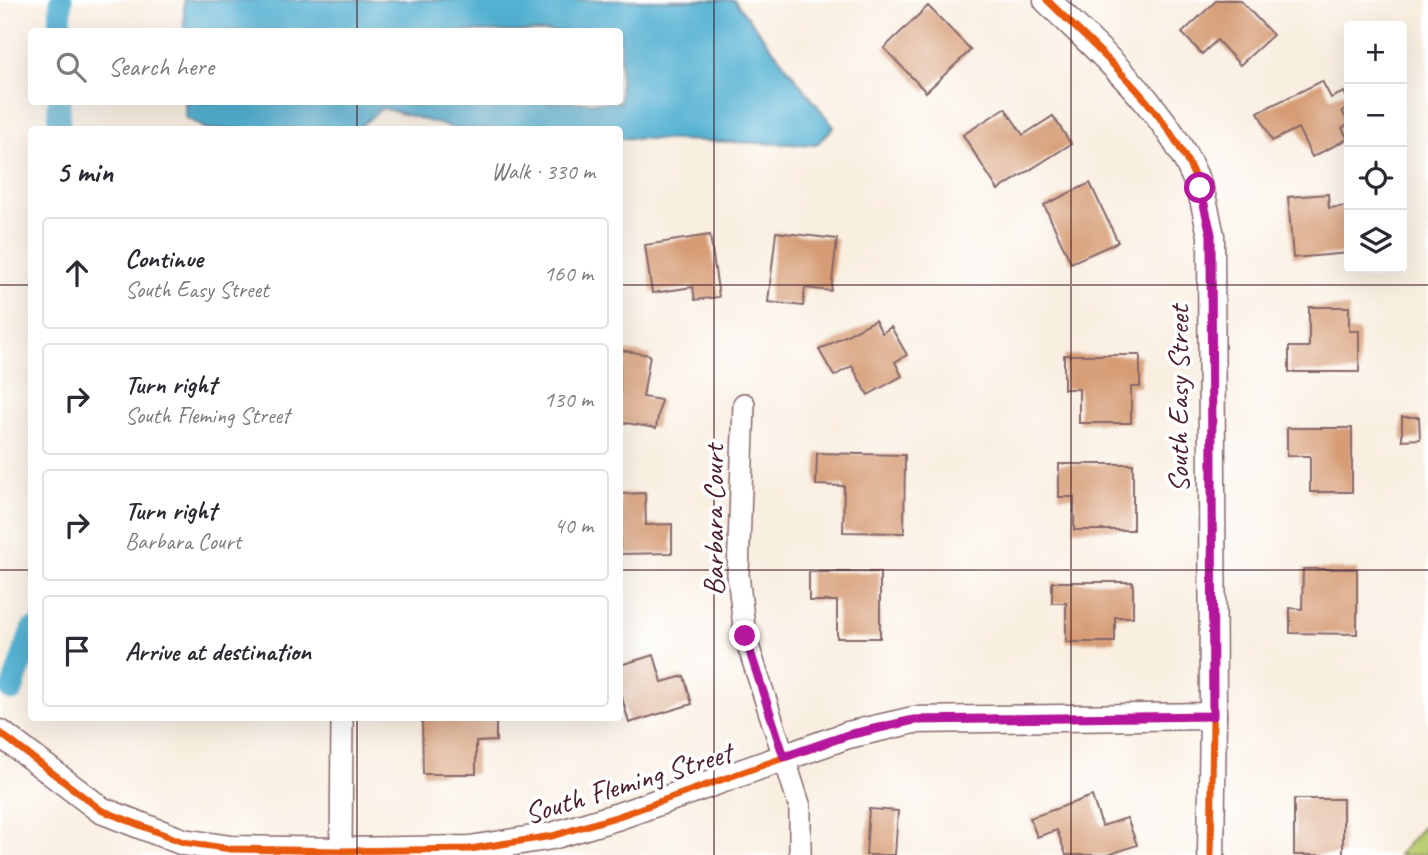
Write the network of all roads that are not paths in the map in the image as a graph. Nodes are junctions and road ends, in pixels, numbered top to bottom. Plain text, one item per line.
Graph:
1 (1047, 0) edge
2 (744, 404) dead end
3 (1213, 716) junction
4 (342, 721) edge
5 (0, 733) edge
6 (784, 757) junction
7 (341, 853) edge
8 (800, 855) edge
9 (1211, 855) edge

1 - 3 street, South Easy Street
2 - 6 street, Barbara Court
3 - 6 street, South Fleming Street
3 - 9 street, South Easy Street
4 - 7 street
5 - 7 street, South Fleming Street
6 - 7 street, South Fleming Street
6 - 8 street, Barbara Court

